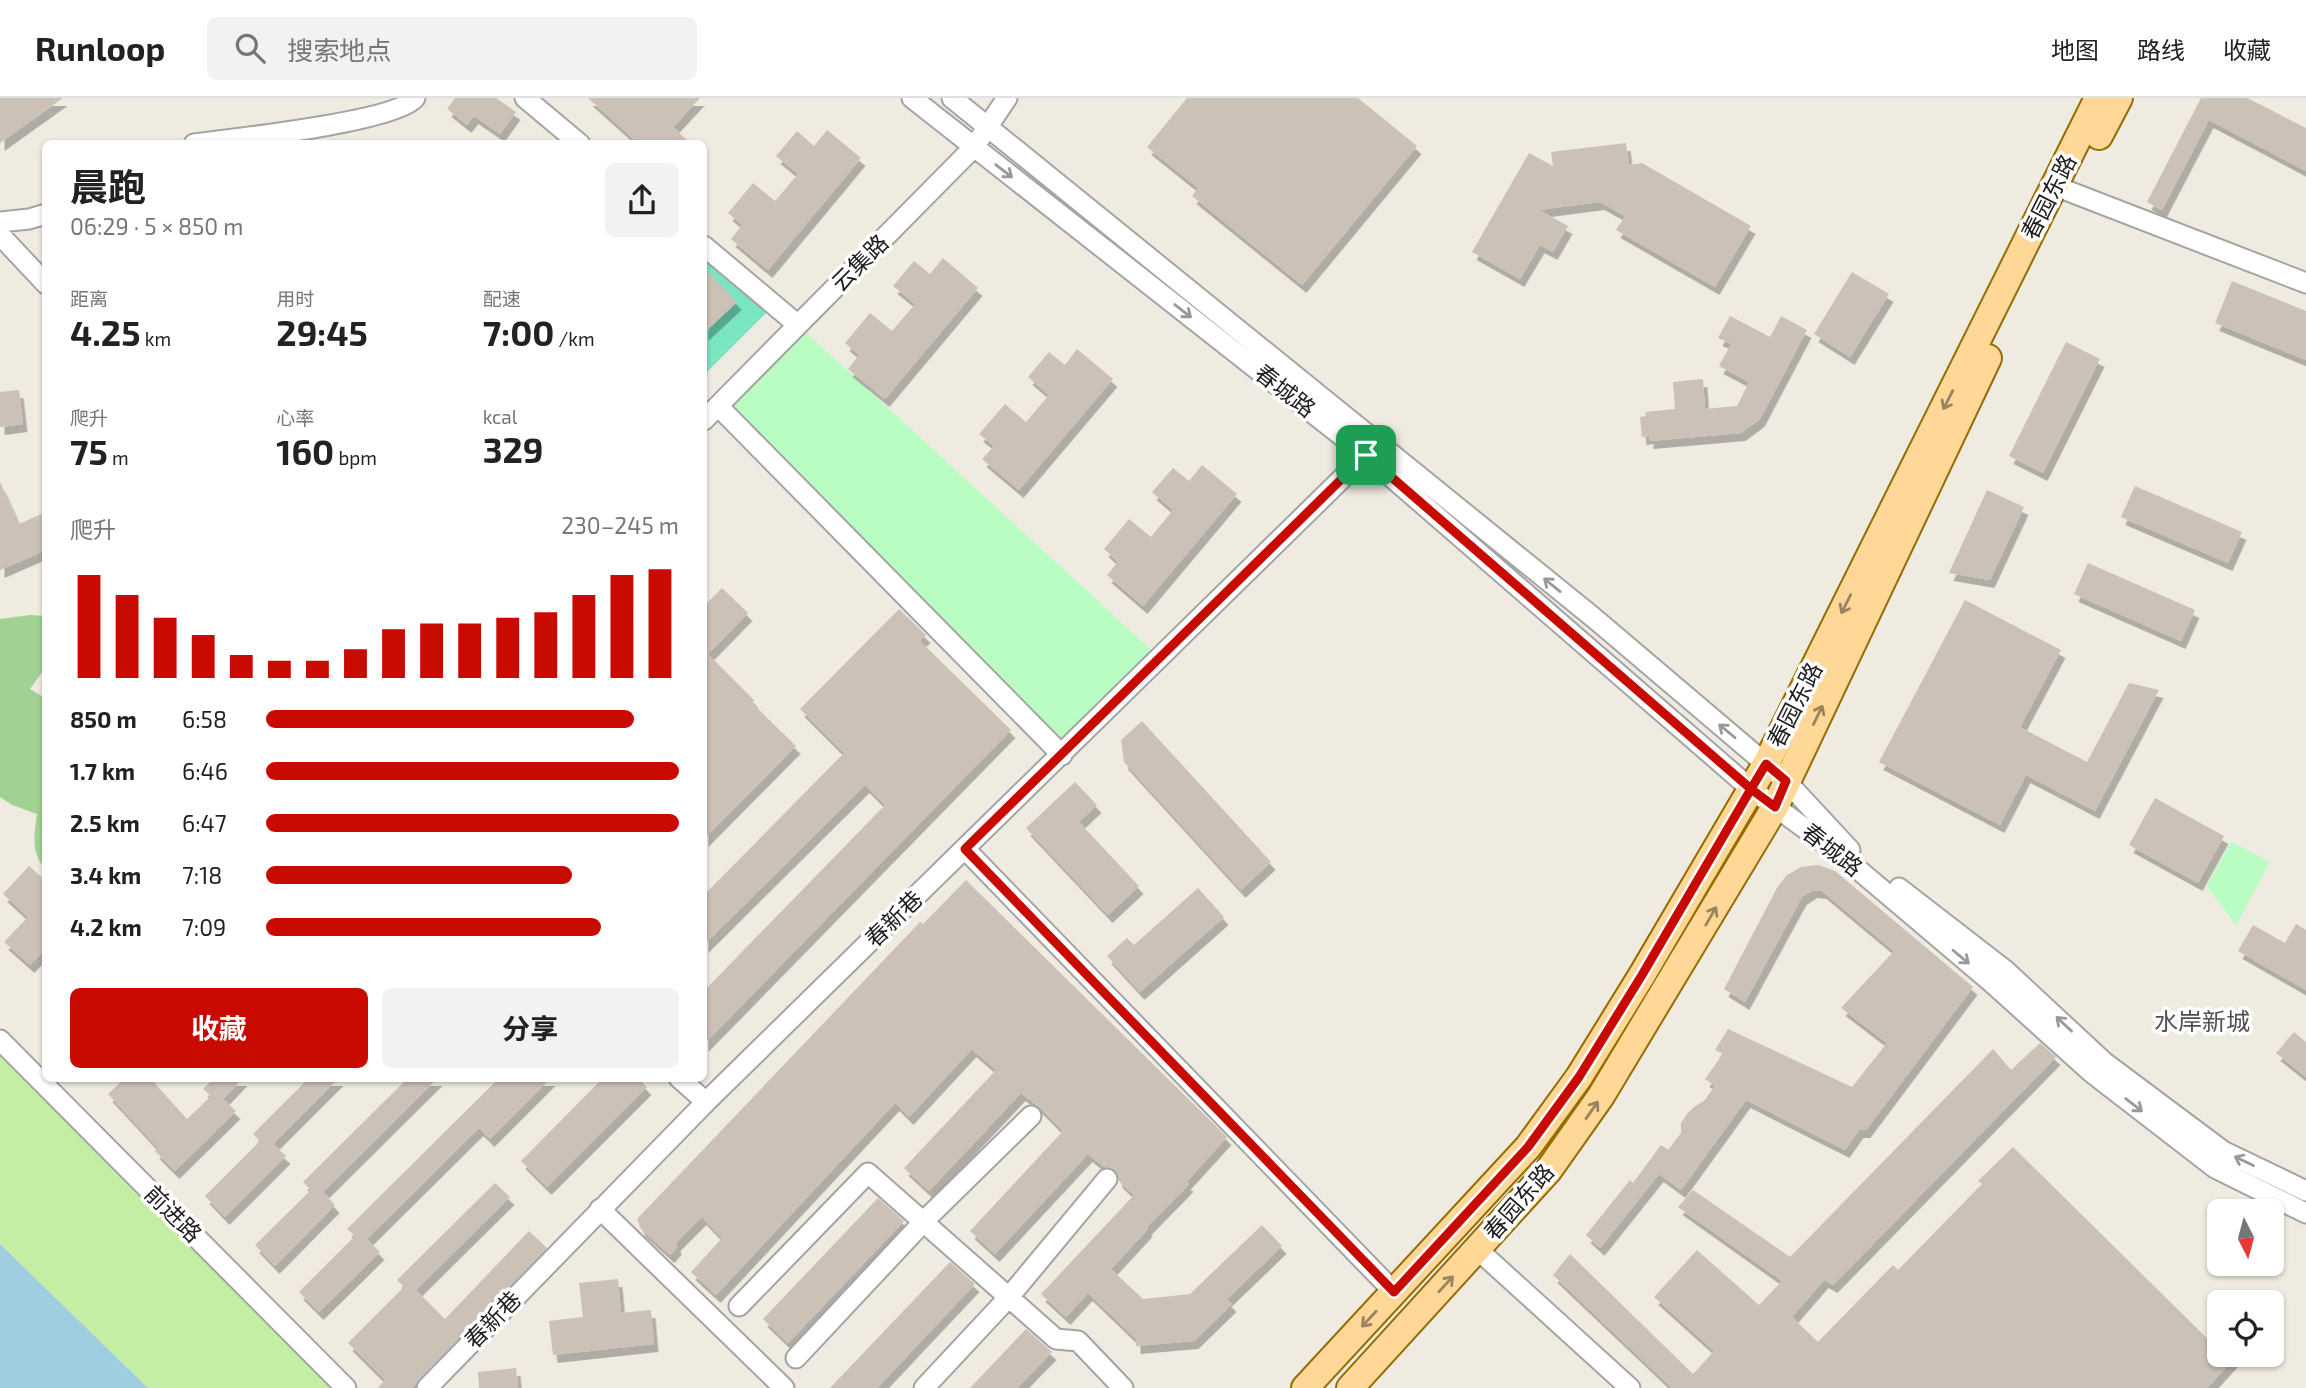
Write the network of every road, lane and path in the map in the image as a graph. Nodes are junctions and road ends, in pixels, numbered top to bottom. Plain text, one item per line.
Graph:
1 (415, 98) edge
2 (525, 98) edge
3 (912, 98) edge
4 (953, 98) edge
5 (1007, 98) edge
6 (2098, 98) edge
7 (2119, 98) edge
8 (988, 127) junction
9 (221, 140) edge
10 (575, 140) edge
11 (974, 147) junction
12 (2068, 191) junction
13 (42, 215) edge
14 (0, 222) edge
15 (0, 234) edge
16 (707, 248) edge
17 (42, 280) edge
18 (2306, 283) edge
19 (799, 325) junction
20 (718, 406) junction
21 (707, 417) edge
22 (1366, 455) junction
23 (1062, 755) junction
24 (1766, 764) junction
25 (1786, 781) junction
26 (1751, 789) junction
27 (1775, 807) junction
28 (965, 849) junction
29 (0, 1040) edge
30 (42, 1076) edge
31 (48, 1082) edge
32 (683, 1082) edge
33 (705, 1102) junction
34 (1031, 1116) dead end
35 (1107, 1179) dead end
36 (2306, 1191) edge
37 (600, 1209) junction
38 (2306, 1213) edge
39 (924, 1223) junction
40 (1477, 1250) junction
41 (1394, 1292) junction
42 (1009, 1297) junction
43 (739, 1306) dead end
44 (796, 1358) dead end
45 (346, 1388) edge
46 (427, 1388) edge
47 (784, 1388) edge
48 (924, 1388) edge
49 (1123, 1388) edge
50 (1304, 1388) edge
51 (1350, 1388) edge
52 (1630, 1388) edge

1 - 9 street
2 - 10 street
3 - 11 street, 春城路
4 - 8 street, 春城路
5 - 8 street, 云集路
6 -> 24 main road, 春园东路
7 - 12 main road, 春园东路
8 - 11 street, 云集路
24 -> 8 street, 春城路
11 - 19 street, 云集路
11 -> 22 street, 春城路
12 - 18 street
25 -> 12 main road, 春园东路
13 - 14 street
15 - 17 street
16 - 19 street
19 - 20 street, 云集路
20 - 21 street, 云集路
20 - 23 street
22 - 23 street, 春新巷
22 - 26 street, 春城路
23 - 28 street, 春新巷
24 - 25 street, 春城路
24 - 26 main road, 春园东路
25 - 27 main road, 春园东路
36 -> 25 street, 春城路
26 - 27 street, 春城路
26 - 41 main road, 春园东路
27 -> 38 street, 春城路
40 -> 27 main road, 春园东路
28 - 33 street, 春新巷
28 - 41 street
29 - 30 street, 前进路
31 - 45 street, 前进路
32 - 33 street
33 - 37 street, 春新巷
34 - 39 street
35 - 42 street
37 - 46 street, 春新巷
37 - 47 street
39 - 42 street
39 - 43 street
39 - 44 street
51 -> 40 main road, 春园东路
40 - 52 street
41 -> 50 main road, 春园东路
42 - 48 street
42 - 49 street

